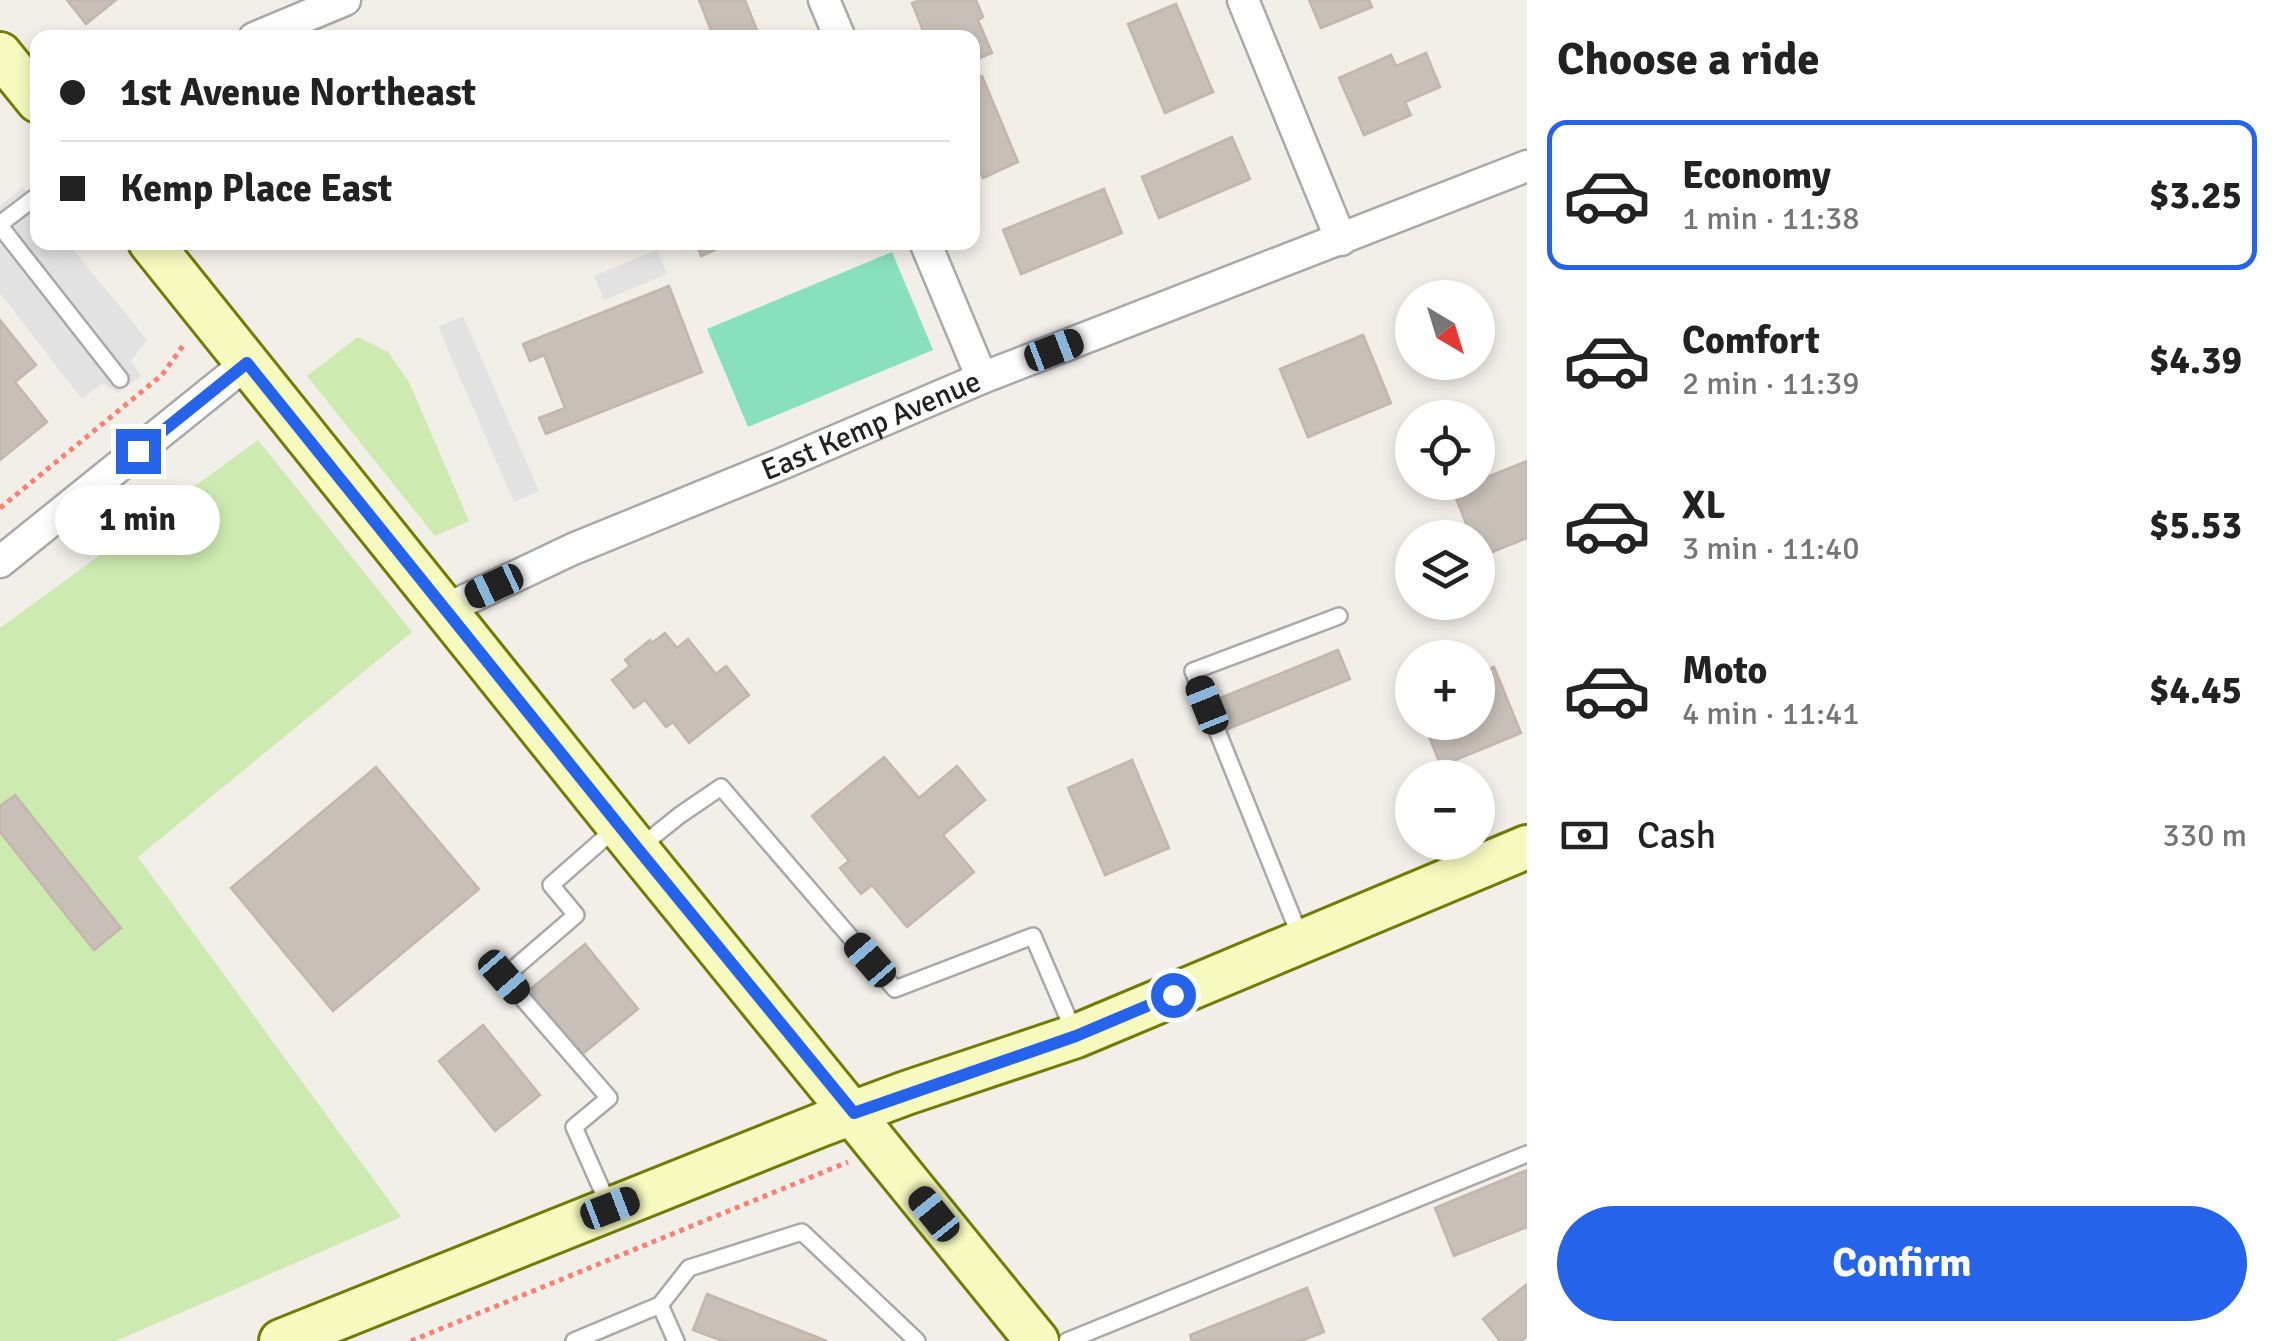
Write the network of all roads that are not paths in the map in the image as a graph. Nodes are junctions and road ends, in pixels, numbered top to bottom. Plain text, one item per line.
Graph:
1 (345, 0) edge
2 (824, 0) edge
3 (1242, 0) edge
4 (273, 30) edge
5 (837, 30) edge
6 (0, 54) edge
7 (30, 91) edge
8 (1527, 166) edge
9 (30, 201) edge
10 (0, 225) edge
11 (1341, 240) junction
12 (156, 250) edge
13 (928, 250) edge
14 (247, 363) junction
15 (982, 378) junction
16 (120, 379) dead end
17 (0, 562) edge
18 (444, 610) junction
19 (1339, 616) dead end
20 (628, 837) junction
21 (1527, 847) edge
22 (1302, 940) junction
23 (1076, 1036) junction
24 (854, 1113) junction
25 (1527, 1154) edge
26 (610, 1208) junction
27 (660, 1305) junction
28 (1037, 1336) edge
29 (281, 1341) edge
30 (574, 1341) edge
31 (676, 1341) edge
32 (917, 1341) edge

1 - 4 street
2 - 5 street
3 - 11 street
6 - 7 main road
8 - 11 street, East Kemp Avenue
9 - 10 lane
10 - 16 lane
11 - 15 street, East Kemp Avenue
12 - 14 main road
13 - 15 street
14 - 17 street
14 - 18 main road
15 - 18 street, East Kemp Avenue
18 - 20 main road
19 - 22 lane
20 - 23 lane
20 - 24 main road
20 - 26 lane
21 - 22 main road
22 - 23 main road
23 - 24 main road
24 - 26 main road
24 - 28 main road
25 - 28 lane
26 - 29 main road
27 - 30 lane
27 - 31 lane
27 - 32 lane

